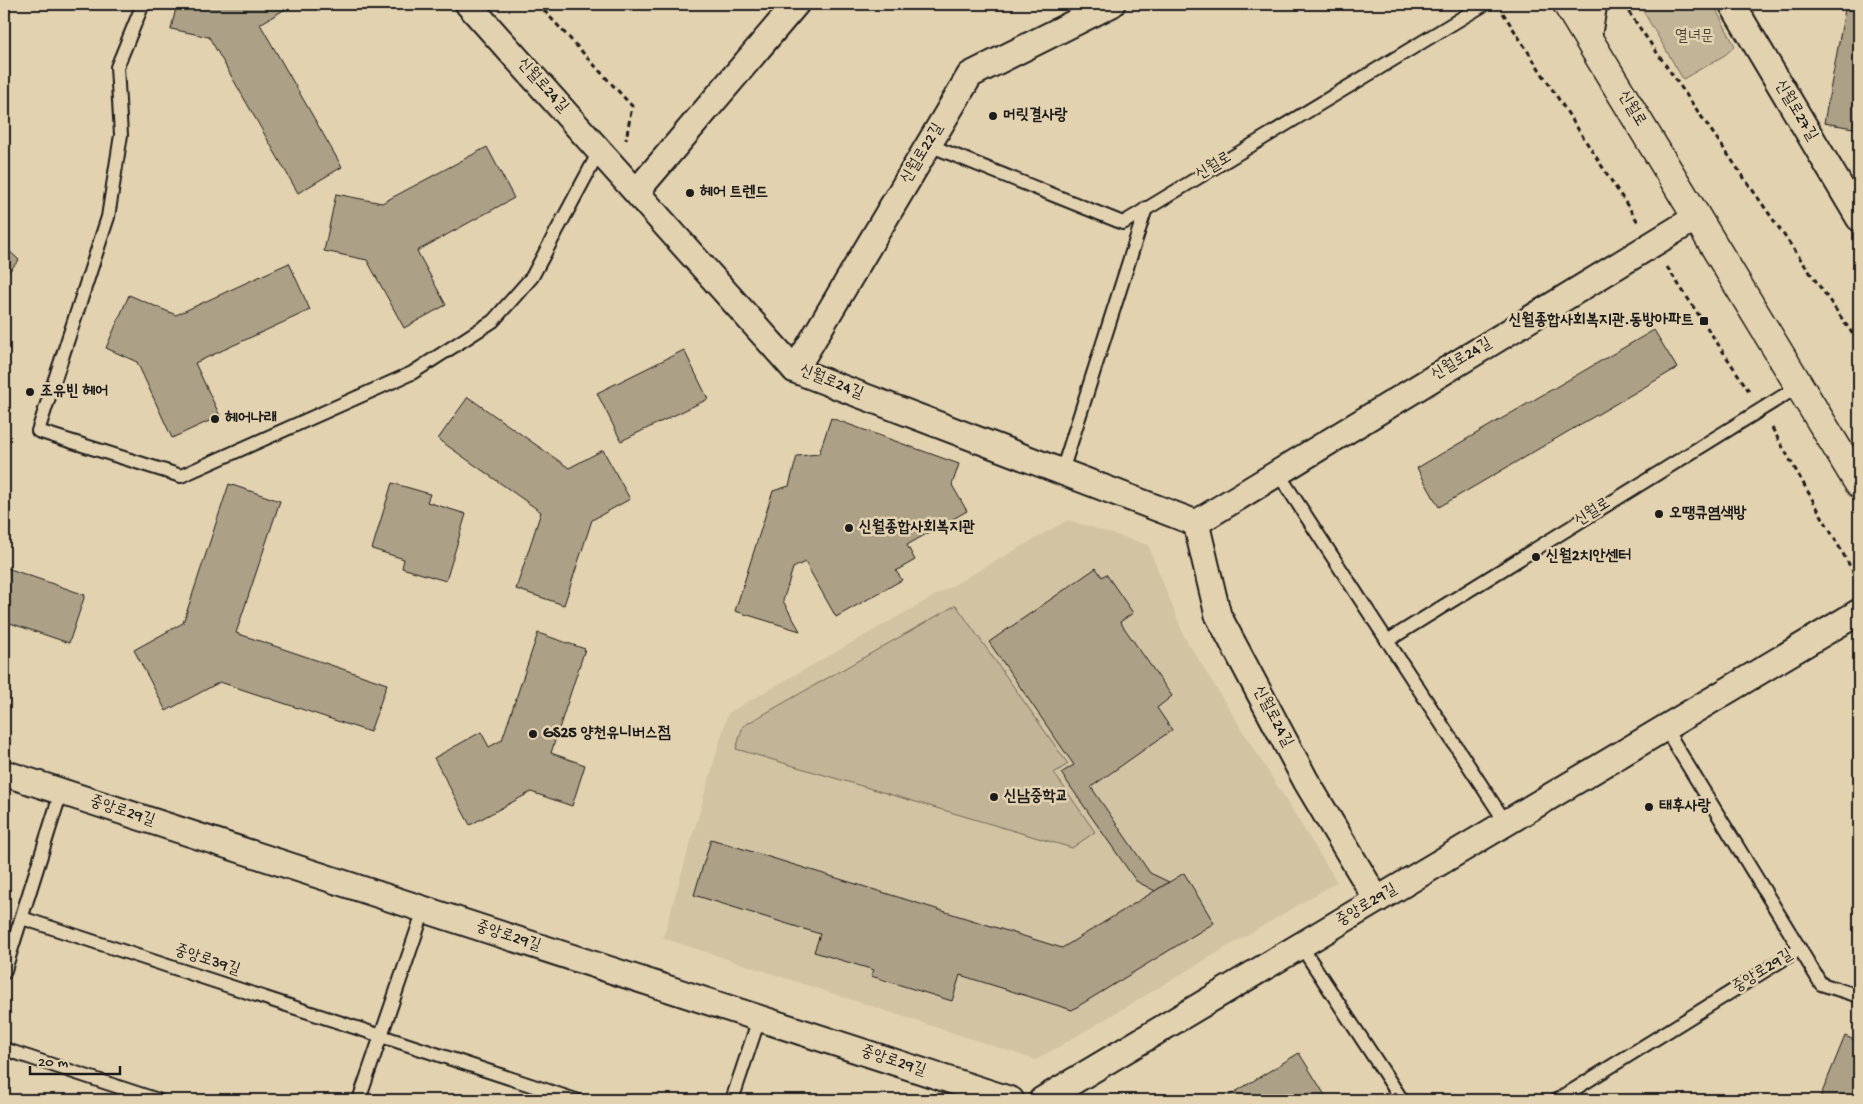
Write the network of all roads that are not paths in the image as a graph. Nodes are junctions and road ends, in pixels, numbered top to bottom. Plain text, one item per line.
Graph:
1 (143, 4) edge
2 (468, 4) edge
3 (796, 4) edge
4 (1112, 4) edge
5 (1485, 4) edge
6 (1567, 4) edge
7 (1594, 4) edge
8 (1732, 4) edge
9 (1588, 38) junction
10 (929, 145) junction
11 (600, 150) junction
12 (637, 191) junction
13 (1146, 208) junction
14 (1697, 217) junction
15 (1859, 218) edge
16 (795, 370) junction
17 (1799, 386) junction
18 (1062, 472) junction
19 (1278, 473) junction
20 (1859, 484) edge
21 (1196, 523) junction
22 (1859, 612) edge
23 (1387, 641) junction
24 (1665, 728) junction
25 (4, 773) edge
26 (60, 792) junction
27 (1506, 823) junction
28 (1377, 900) junction
29 (424, 910) junction
30 (22, 918) junction
31 (1300, 946) junction
32 (1800, 949) junction
33 (4, 973) edge
34 (1859, 996) edge
35 (759, 1019) junction
36 (382, 1036) junction
37 (4, 1050) edge
38 (158, 1100) edge
39 (359, 1100) edge
40 (576, 1100) edge
41 (732, 1100) edge
42 (1012, 1100) edge
43 (1042, 1100) edge
44 (1402, 1100) edge
45 (1557, 1100) edge

1 - 11 lane
2 - 11 street, 신월로24길
3 - 12 street
4 - 10 street, 신월로22길
5 - 13 lane, 신월로
6 - 9 main road, 신월로
7 - 9 street
8 - 15 street, 신월로27길
9 - 14 main road, 신월로
10 - 13 lane, 신월로
10 - 16 street, 신월로22길
11 - 12 street, 신월로24길
12 - 16 street, 신월로24길
13 - 18 lane
14 - 17 main road, 신월로
14 - 19 street, 신월로24길
16 - 18 street, 신월로24길
17 - 20 main road, 신월로
17 - 23 lane, 신월로
18 - 21 street, 신월로24길
19 - 21 street, 신월로24길
19 - 23 lane
21 - 28 street, 신월로24길
22 - 24 street, 중앙로29길
23 - 27 lane
24 - 27 street, 중앙로29길
24 - 32 lane, 중앙로29길
25 - 26 street, 중앙로29길
26 - 29 street, 중앙로29길
26 - 30 lane
27 - 28 street, 중앙로29길
28 - 31 street, 중앙로29길
29 - 35 street, 중앙로29길
29 - 36 lane
30 - 33 lane
30 - 36 lane, 중앙로39길
31 - 43 street, 중앙로29길
31 - 44 lane
32 - 34 lane
32 - 45 lane, 중앙로29길
35 - 41 lane
35 - 42 street, 중앙로29길
36 - 39 lane
36 - 40 lane, 중앙로39길
37 - 38 lane

